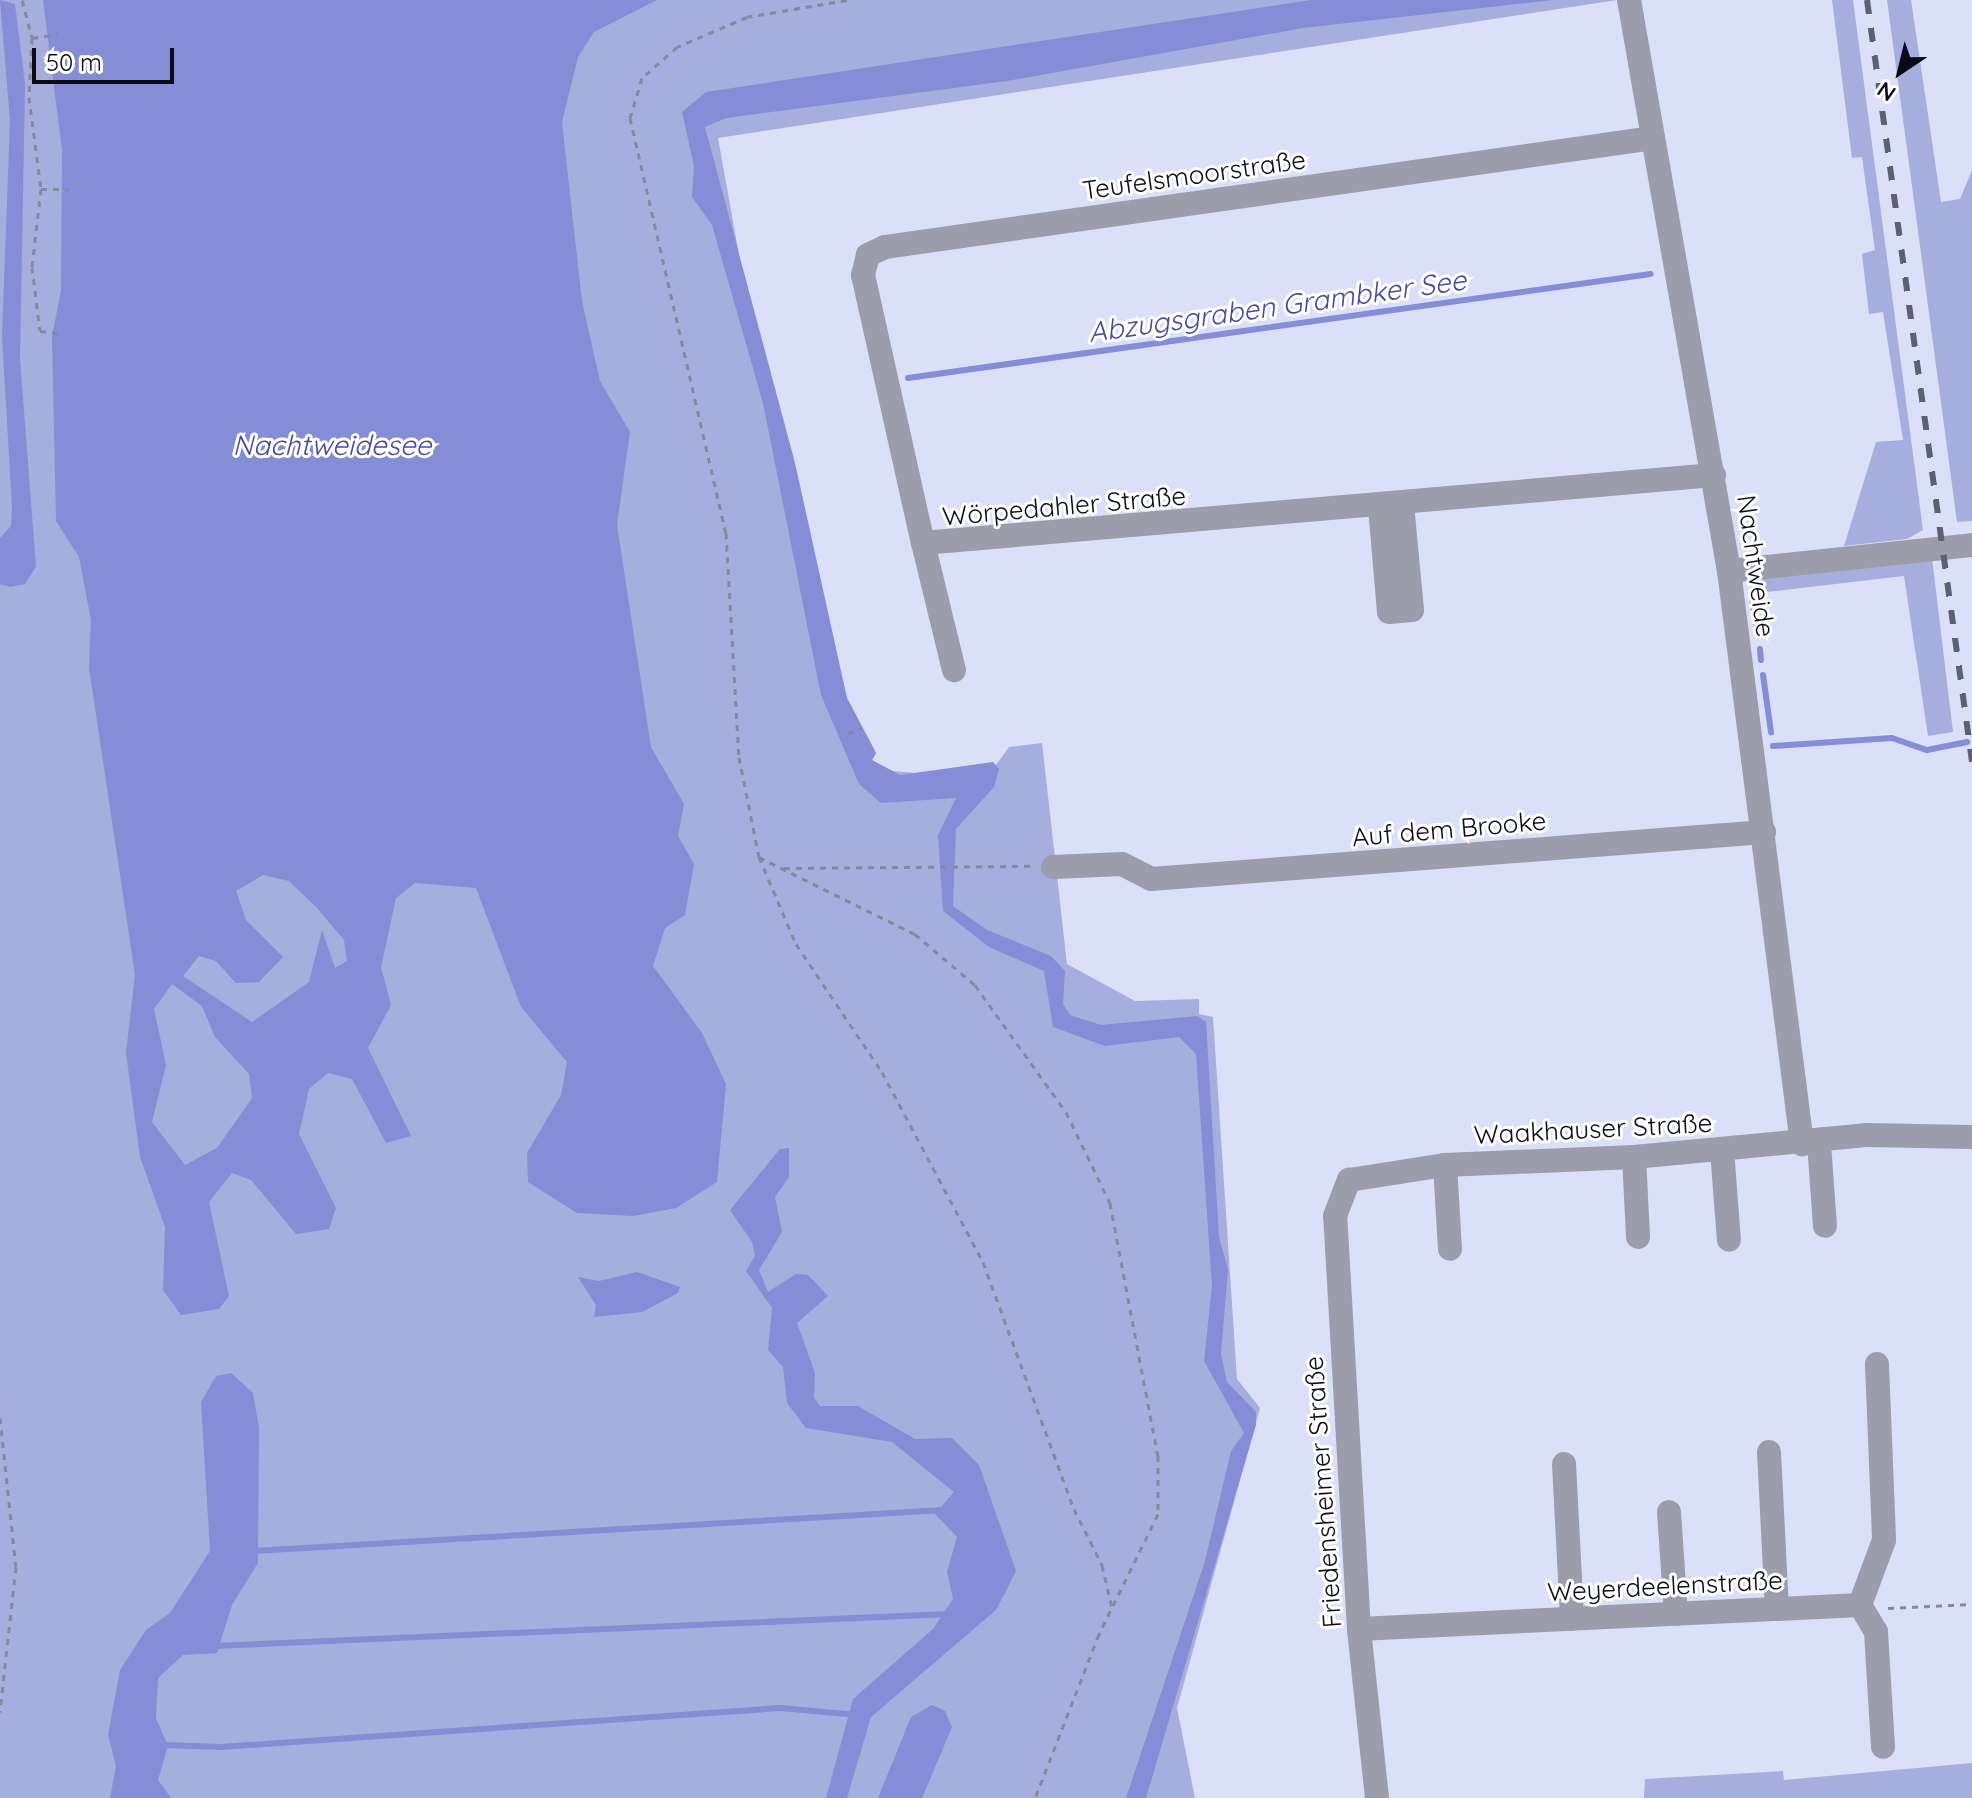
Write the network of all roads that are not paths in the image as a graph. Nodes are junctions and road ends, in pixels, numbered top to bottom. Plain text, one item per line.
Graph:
1 (1629, 0) edge
2 (1653, 138) junction
3 (884, 378) joint
4 (1714, 475) junction
5 (923, 543) junction
6 (1972, 545) edge
7 (1729, 571) junction
8 (954, 670) dead end
9 (1764, 832) junction
10 (1053, 867) road end
11 (1972, 1137) edge
12 (1810, 1143) junction
13 (1722, 1150) junction
14 (1634, 1157) junction
15 (1445, 1165) junction
16 (1345, 1185) joint
17 (1825, 1226) dead end
18 (1638, 1237) dead end
19 (1729, 1240) dead end
20 (1450, 1249) dead end
21 (1877, 1364) dead end
22 (1769, 1452) dead end
23 (1564, 1464) dead end
24 (1669, 1512) dead end
25 (1860, 1605) junction
26 (1777, 1609) junction
27 (1676, 1614) junction
28 (1572, 1619) junction
29 (1359, 1629) junction
30 (1883, 1747) dead end
31 (1377, 1798) edge

1 - 2 street, Nachtweide
2 - 3 street, Teufelsmoorstraße
2 - 4 street, Nachtweide
3 - 5 street, Wörpedahler Straße
4 - 5 street, Wörpedahler Straße
4 - 7 street, Nachtweide
5 - 8 street
6 - 7 street
7 - 9 street, Nachtweide
9 - 10 street, Auf dem Brooke
9 - 12 street, Nachtweide
11 - 12 street, Waakhauser Straße
12 - 13 street, Waakhauser Straße
12 - 17 street, Nachtweide
13 - 14 street, Waakhauser Straße
13 - 19 street
14 - 15 street, Waakhauser Straße
14 - 18 street
15 - 16 street, Waakhauser Straße
15 - 20 street
16 - 29 street, Friedensheimer Straße
21 - 25 street
22 - 26 street
23 - 28 street
24 - 27 street
25 - 26 street, Weyerdeelenstraße
25 - 30 street
26 - 27 street, Weyerdeelenstraße
27 - 28 street, Weyerdeelenstraße
28 - 29 street, Weyerdeelenstraße
29 - 31 street, Friedensheimer Straße

